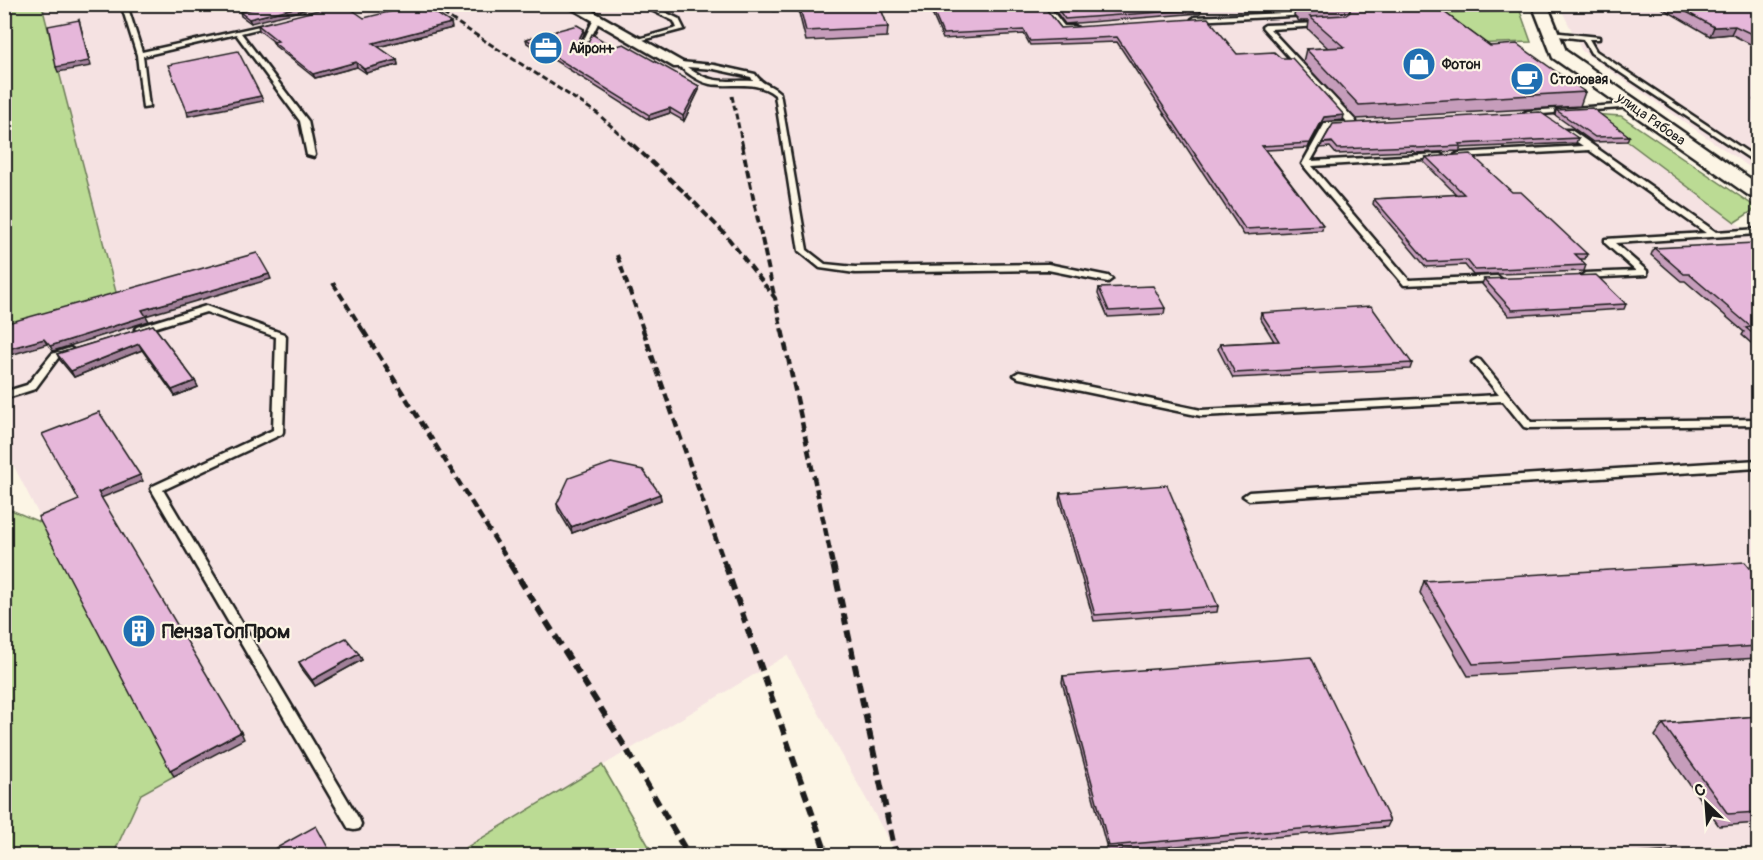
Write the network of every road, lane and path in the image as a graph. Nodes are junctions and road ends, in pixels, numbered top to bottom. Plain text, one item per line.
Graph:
1 (136, 4) edge
2 (570, 4) edge
3 (642, 4) edge
4 (907, 4) edge
5 (1043, 4) edge
6 (1465, 4) edge
7 (1539, 4) edge
8 (898, 5) edge
9 (1416, 7) edge
10 (1312, 12) edge
11 (597, 19) junction
12 (1183, 20) edge
13 (282, 21) edge
14 (1332, 23) edge
15 (1078, 28) edge
16 (237, 32) junction
17 (1551, 34) junction
18 (1585, 37) junction
19 (1597, 38) dead end
20 (637, 41) junction
21 (581, 52) edge
22 (140, 55) junction
23 (680, 64) junction
24 (759, 85) junction
25 (1632, 106) junction
26 (145, 107) dead end
27 (1541, 112) junction
28 (1517, 114) edge
29 (1549, 118) edge
30 (1353, 123) junction
31 (1365, 123) edge
32 (1557, 124) edge
33 (1591, 148) junction
34 (311, 155) dead end
35 (1758, 162) edge
36 (1306, 164) junction
37 (1758, 193) edge
38 (1758, 232) edge
39 (1714, 235) junction
40 (1573, 276) edge
41 (1108, 279) dead end
42 (1502, 279) edge
43 (130, 332) edge
44 (76, 349) edge
45 (1477, 362) dead end
46 (1019, 375) dead end
47 (4, 396) edge
48 (1507, 398) junction
49 (1758, 422) edge
50 (1758, 464) edge
51 (1249, 496) dead end
52 (354, 824) dead end

1 - 22 lane
2 - 11 street
3 - 20 lane
4 - 8 lane
5 - 15 lane
6 - 9 lane
7 - 17 street, улица Рябова
10 - 12 lane
11 - 20 street
11 - 21 lane
13 - 16 lane
14 - 30 lane
16 - 22 lane
16 - 34 lane
17 - 18 lane
17 - 25 street, улица Рябова
18 - 19 lane
18 - 35 lane
20 - 23 street
22 - 26 lane
23 - 24 lane
23 - 24 lane
24 - 41 lane
25 - 27 lane
25 - 37 street, улица Рябова
27 - 28 lane
27 - 29 lane
30 - 31 lane
30 - 36 lane
32 - 33 lane
33 - 36 lane
33 - 39 lane
36 - 42 lane
38 - 39 lane
39 - 40 lane
43 - 52 lane
44 - 47 lane
45 - 48 lane
46 - 48 lane
48 - 49 lane
50 - 51 lane

